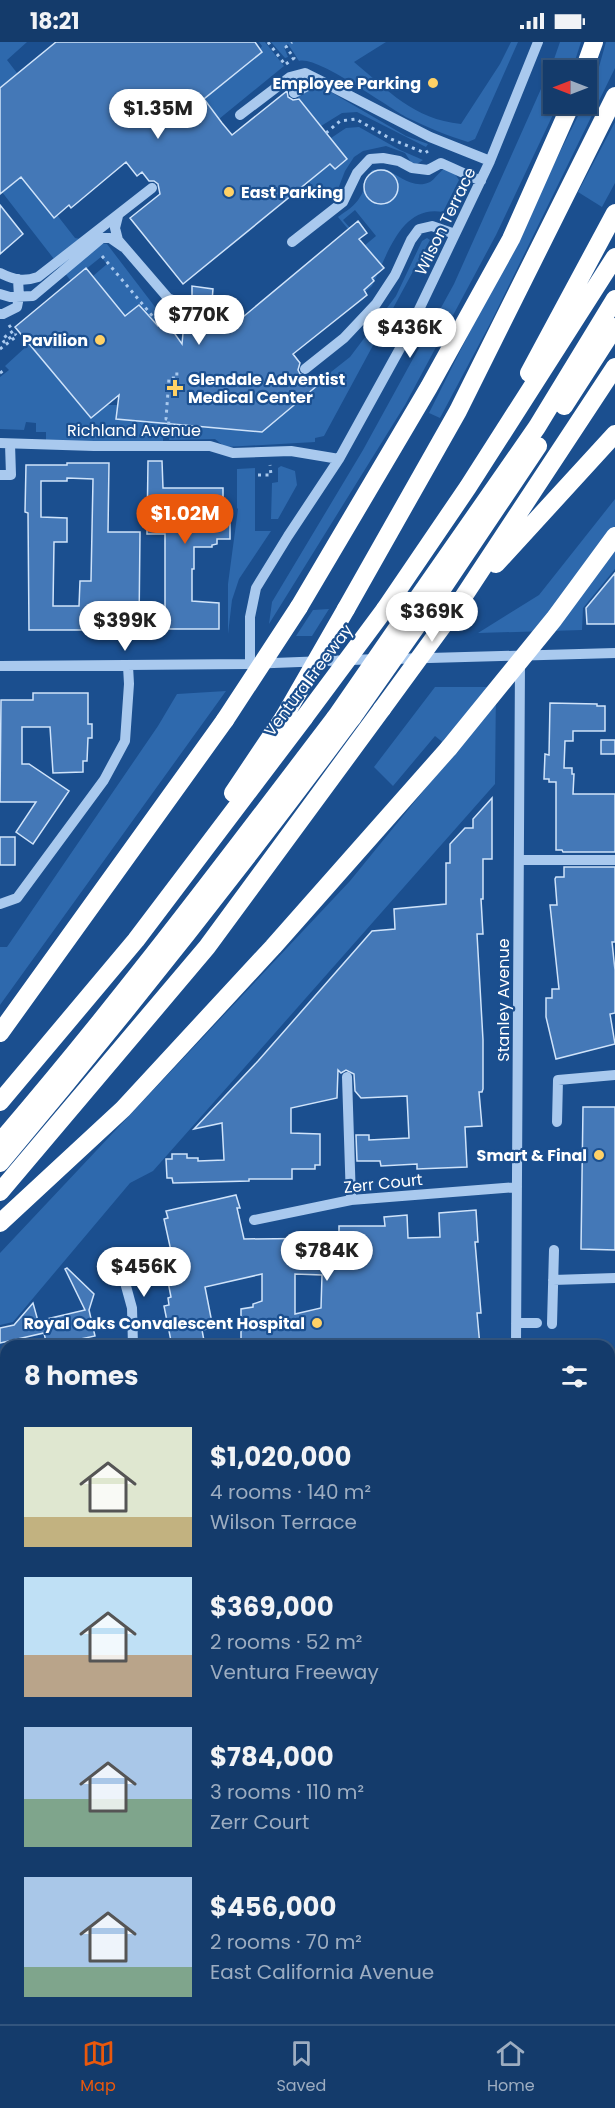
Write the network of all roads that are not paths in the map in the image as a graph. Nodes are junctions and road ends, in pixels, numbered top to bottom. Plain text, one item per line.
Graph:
1 (538, 42) edge
2 (594, 42) edge
3 (588, 60) edge
4 (319, 80) junction
5 (294, 93) dead end
6 (615, 96) edge
7 (567, 114) edge
8 (240, 115) dead end
9 (490, 161) junction
10 (481, 181) junction
11 (152, 188) dead end
12 (615, 213) edge
13 (118, 216) junction
14 (455, 234) junction
15 (292, 242) dead end
16 (123, 246) junction
17 (615, 257) edge
18 (58, 268) junction
19 (0, 273) edge
20 (18, 279) junction
21 (0, 294) edge
22 (19, 297) junction
23 (615, 299) edge
24 (191, 306) tunnel mouth
25 (0, 314) edge
26 (615, 327) edge
27 (615, 367) edge
28 (305, 369) dead end
29 (615, 434) edge
30 (5, 444) edge
31 (339, 459) junction
32 (0, 475) edge
33 (468, 487) junction
34 (615, 536) edge
35 (458, 605) junction
36 (615, 653) edge
37 (520, 654) junction
38 (250, 664) junction
39 (0, 666) edge
40 (128, 666) junction
41 (344, 718) junction
42 (519, 860) junction
43 (615, 860) edge
44 (0, 904) edge
45 (136, 940) junction
46 (0, 1033) edge
47 (615, 1075) edge
48 (346, 1077) dead end
49 (0, 1102) edge
50 (557, 1122) dead end
51 (0, 1142) edge
52 (0, 1164) edge
53 (517, 1186) junction
54 (0, 1192) edge
55 (351, 1200) junction
56 (255, 1220) dead end
57 (0, 1223) edge
58 (554, 1250) dead end
59 (118, 1257) dead end
60 (615, 1278) edge
61 (553, 1280) junction
62 (516, 1323) junction
63 (537, 1323) dead end
64 (552, 1324) dead end
65 (133, 1340) edge
66 (516, 1340) edge

1 - 9 street, Wilson Terrace
2 - 3 highway
4 - 5 street
4 - 8 street
4 - 9 street
6 - 45 highway, bridge
7 - 46 highway, bridge
9 - 10 street, Wilson Terrace
10 - 14 street, Wilson Terrace
10 - 15 street
11 - 13 street
12 - 33 highway
13 - 16 street
13 - 18 street
14 - 28 street
14 - 31 street, Wilson Terrace
16 - 18 street
16 - 24 street
17 - 33 highway, Ventura Freeway
18 - 20 street
18 - 22 street
19 - 20 street
20 - 22 street
21 - 22 street
22 - 25 street
23 - 41 highway, bridge
26 - 41 highway, bridge
27 - 35 highway
29 - 35 highway
30 - 31 street, Richland Avenue
30 - 32 street
31 - 38 street, Wilson Terrace
33 - 45 highway, Ventura Freeway, bridge
34 - 57 highway, bridge
35 - 54 highway, bridge
36 - 37 street
37 - 38 street
37 - 42 street, Stanley Avenue
38 - 40 street
39 - 40 street
40 - 44 street
41 - 51 highway
41 - 52 highway
42 - 43 street
42 - 53 street, Stanley Avenue
45 - 49 highway, Ventura Freeway
47 - 50 street
48 - 55 street
53 - 55 street, Zerr Court
53 - 62 street, Stanley Avenue
55 - 56 street, Zerr Court
58 - 61 street
59 - 65 street
60 - 61 street
61 - 64 street
62 - 63 street
62 - 66 street, Stanley Avenue

